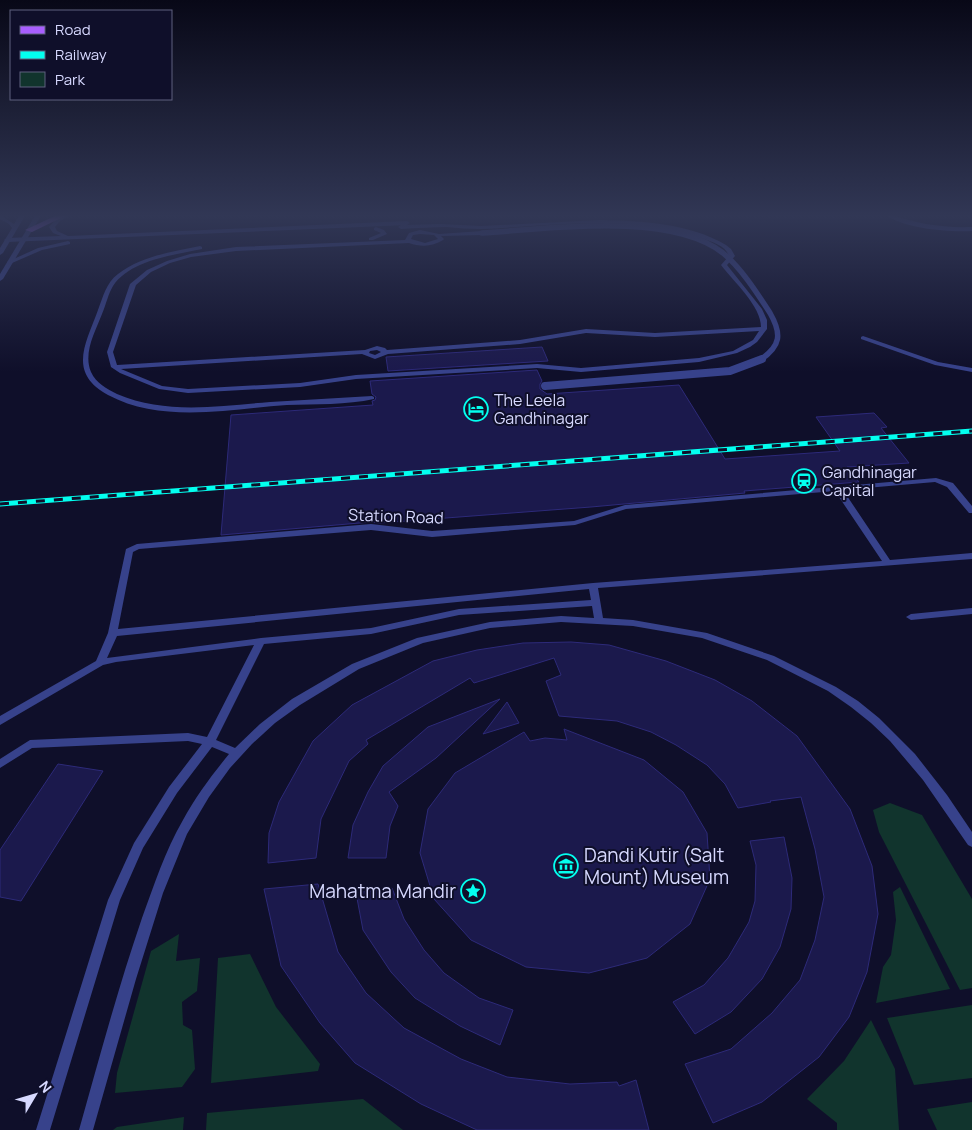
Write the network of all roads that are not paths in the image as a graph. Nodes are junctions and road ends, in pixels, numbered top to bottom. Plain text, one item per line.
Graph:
1 (7, 267) edge
2 (136, 267) edge
3 (156, 267) edge
4 (725, 267) edge
5 (735, 267) edge
6 (0, 279) edge
7 (764, 328) junction
8 (863, 338) dead end
9 (365, 352) joint
10 (114, 367) junction
11 (972, 370) edge
12 (545, 386) dead end
13 (372, 398) dead end
14 (836, 488) junction
15 (972, 511) edge
16 (972, 556) edge
17 (887, 562) junction
18 (593, 586) junction
19 (596, 602) junction
20 (972, 611) edge
21 (911, 617) dead end
22 (599, 621) junction
23 (113, 633) junction
24 (261, 641) junction
25 (100, 663) junction
26 (0, 721) edge
27 (210, 742) junction
28 (236, 753) junction
29 (0, 764) edge
30 (972, 842) edge
31 (43, 1130) edge
32 (86, 1130) edge

1 - 6 street
2 - 13 lane
3 - 10 lane
4 - 7 lane
5 - 12 lane, bridge
7 - 9 lane
7 - 10 lane
8 - 11 lane
9 - 10 lane
14 - 15 lane
14 - 17 lane
14 - 23 lane, Station Road
16 - 17 lane
17 - 18 lane
18 - 19 lane
18 - 23 lane
19 - 22 lane
19 - 24 lane
20 - 21 street
22 - 28 lane
22 - 30 lane
23 - 25 lane, Station Road
24 - 25 lane
24 - 27 lane
25 - 26 lane
27 - 28 lane
27 - 29 lane
27 - 31 lane
28 - 32 lane

